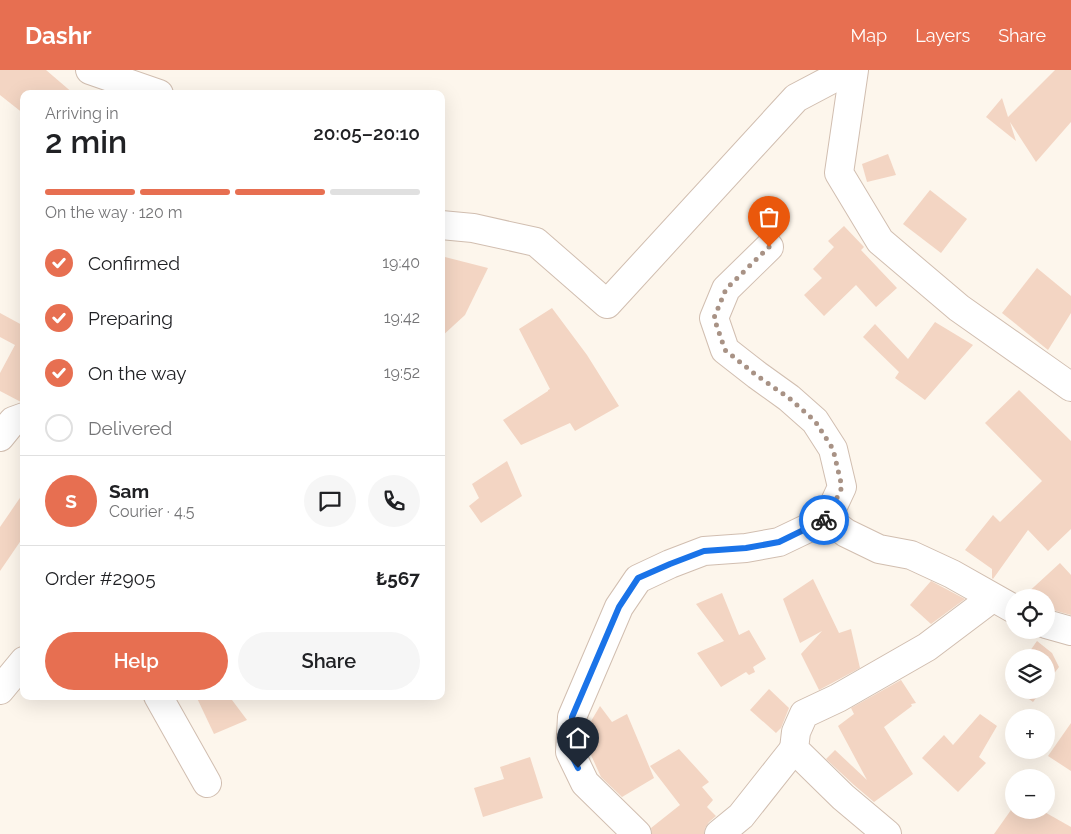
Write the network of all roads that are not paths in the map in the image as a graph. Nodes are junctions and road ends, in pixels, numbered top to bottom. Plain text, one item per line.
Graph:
1 (90, 70) edge
2 (849, 70) edge
3 (854, 70) edge
4 (148, 90) edge
5 (445, 225) edge
6 (769, 247) dead end
7 (1071, 388) edge
8 (20, 418) edge
9 (0, 437) edge
10 (827, 519) junction
11 (1003, 603) edge
12 (1055, 627) edge
13 (1071, 631) edge
14 (20, 666) edge
15 (0, 690) edge
16 (160, 700) edge
17 (794, 749) junction
18 (207, 783) dead end
19 (637, 834) edge
20 (719, 834) edge
21 (887, 834) edge

1 - 4 street
2 - 5 street
3 - 7 street
6 - 10 street
8 - 9 street
10 - 11 street
10 - 19 street
11 - 17 street
12 - 13 street
14 - 15 street
16 - 18 street
17 - 20 street
17 - 21 street

